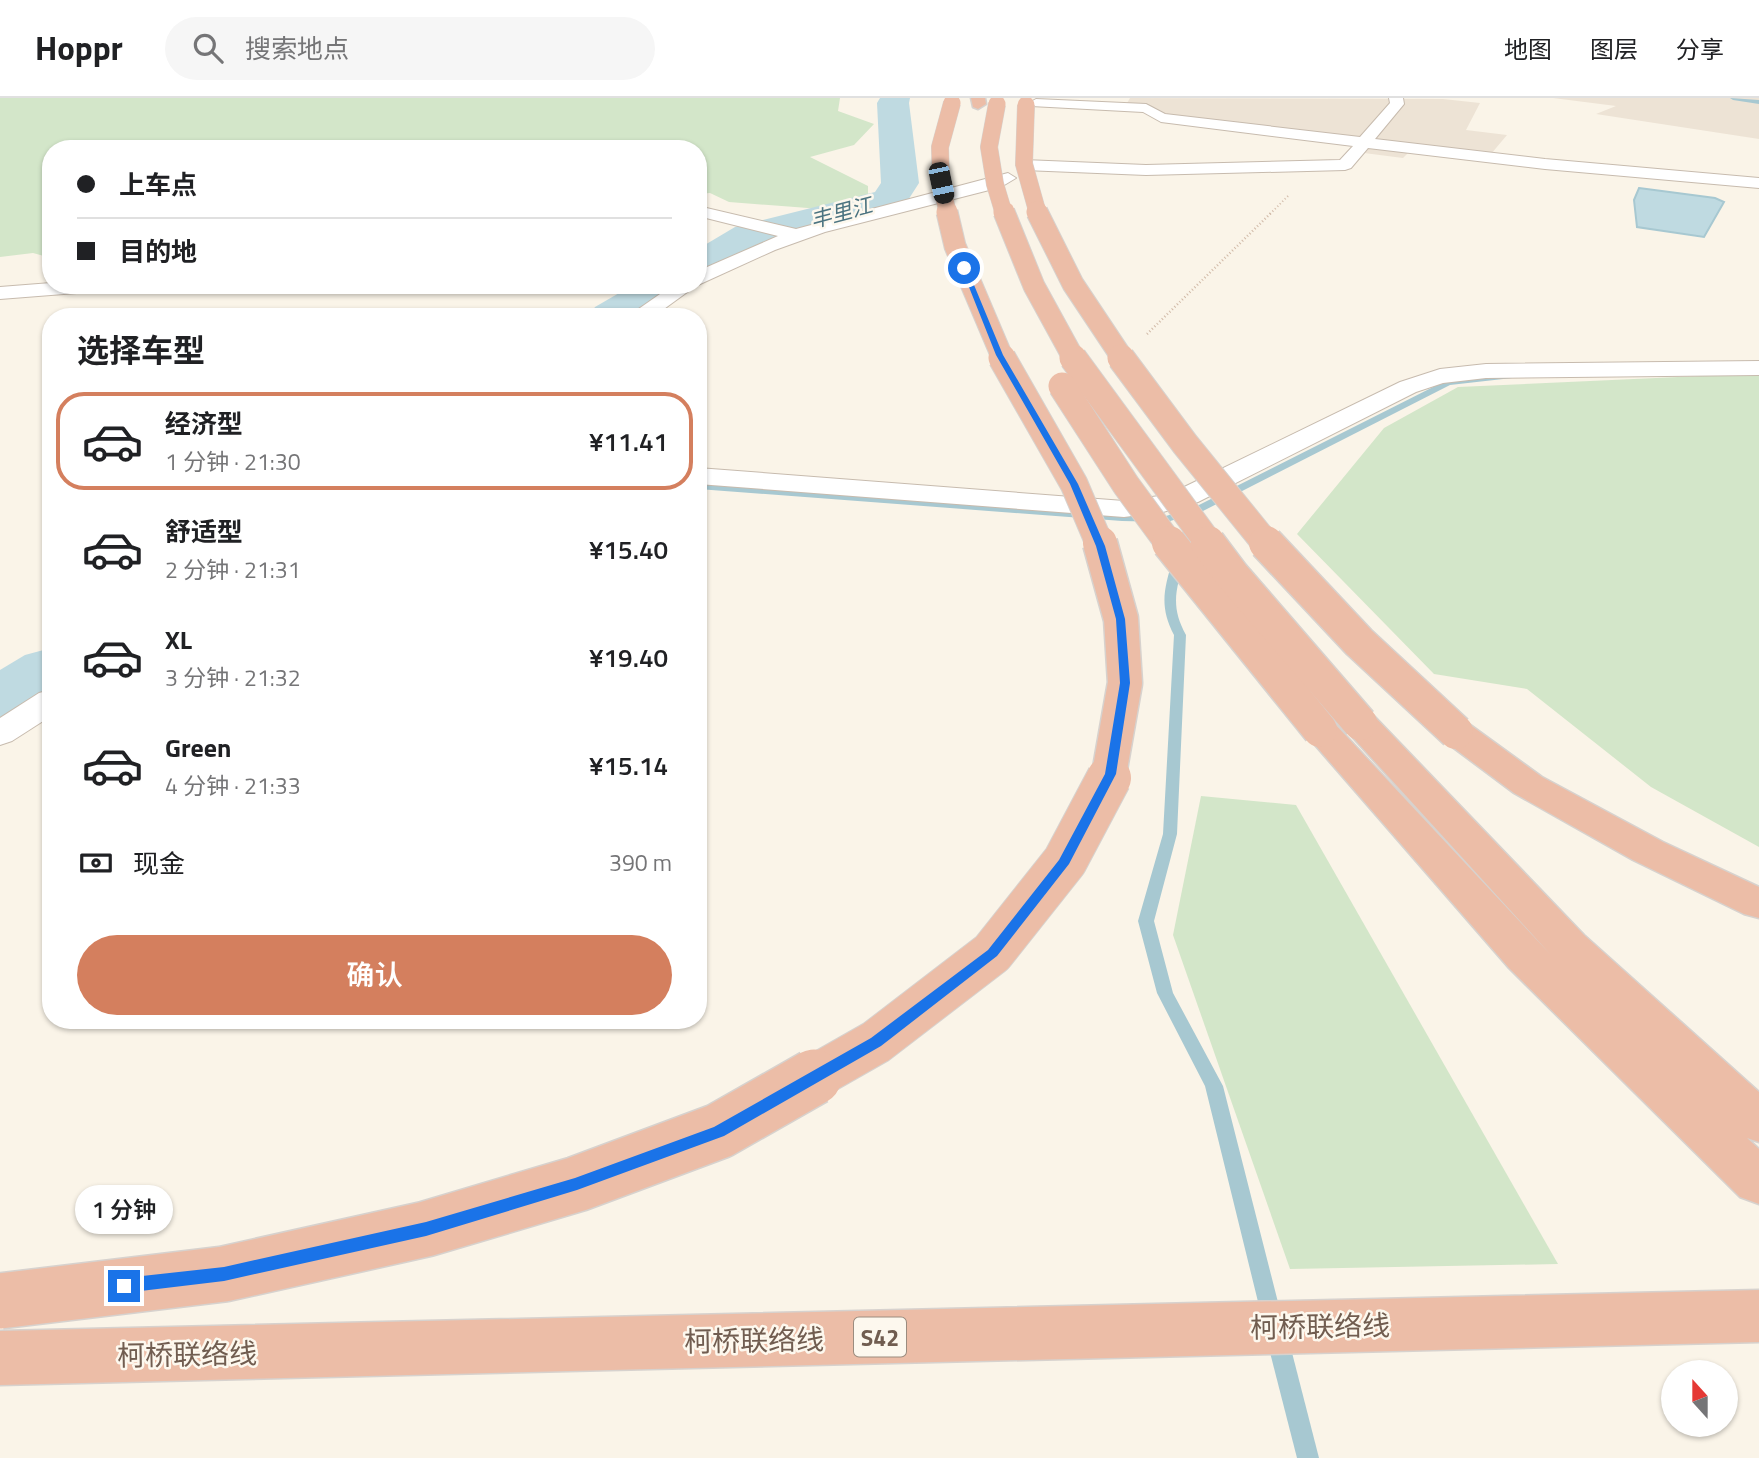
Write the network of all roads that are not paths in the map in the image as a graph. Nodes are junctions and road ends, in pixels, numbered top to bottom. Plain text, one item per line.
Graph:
1 (1396, 98) edge
2 (995, 101) edge
3 (1366, 140) junction
4 (1024, 165) dead end
5 (1007, 178) dead end
6 (1759, 183) edge
7 (707, 213) edge
8 (794, 233) junction
9 (997, 261) dead end
10 (707, 274) edge
11 (42, 290) edge
12 (0, 293) edge
13 (673, 294) edge
14 (652, 308) edge
15 (1759, 368) edge
16 (1052, 371) dead end
17 (707, 477) edge
18 (42, 706) edge
19 (1340, 727) junction
20 (0, 734) edge
21 (1759, 904) edge
22 (1759, 1122) edge
23 (1759, 1182) edge
24 (0, 1301) edge
25 (1759, 1316) edge
26 (0, 1358) edge

1 - 3 street
2 - 3 street
2 - 9 highway
2 - 19 highway, bridge
2 - 21 highway, bridge
2 - 24 highway, bridge
3 - 4 street
3 - 6 street
5 - 8 street
7 - 8 street
8 - 10 street
11 - 12 street
13 - 14 street
15 - 17 street
16 - 19 highway, bridge
18 - 20 street
19 - 22 highway
19 - 23 highway
25 - 26 highway, 柯桥联络线 / S42

